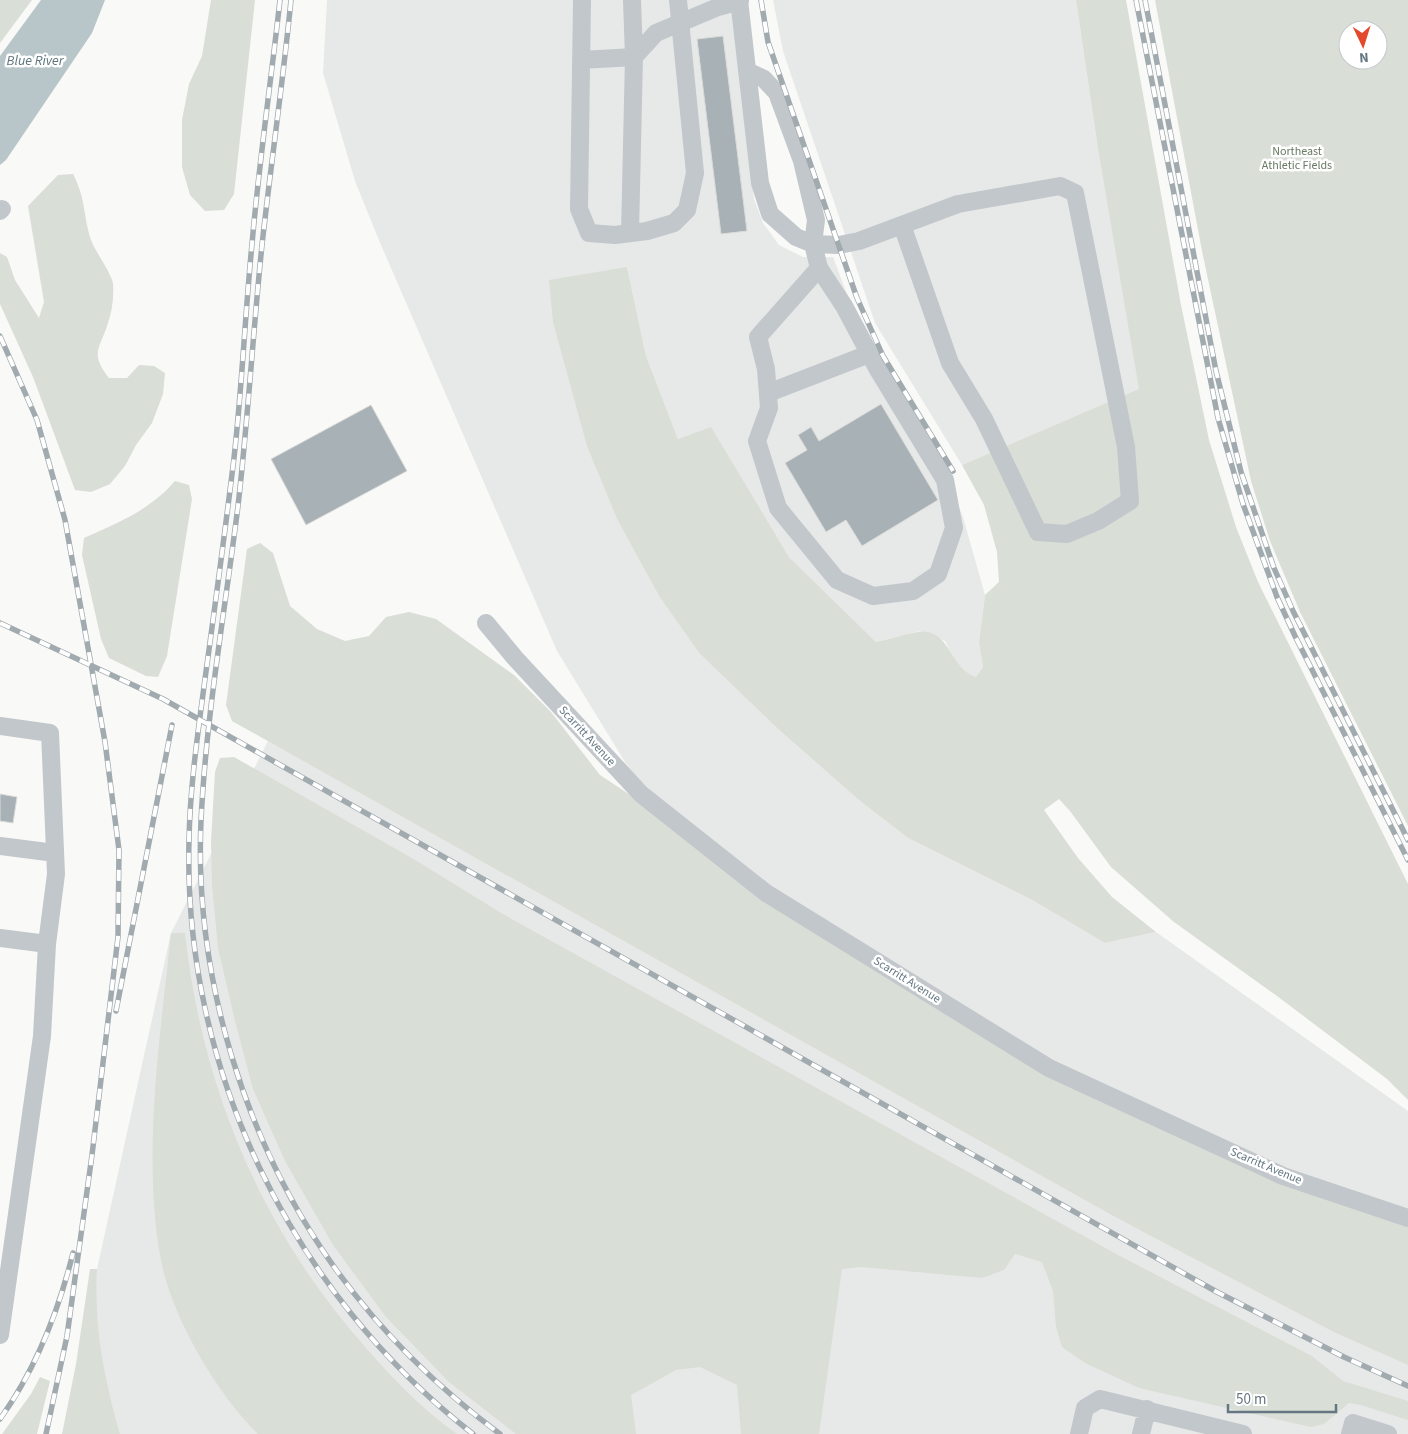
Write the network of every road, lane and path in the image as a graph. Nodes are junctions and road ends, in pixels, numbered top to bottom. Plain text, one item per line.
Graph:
1 (582, 0) edge
2 (632, 0) edge
3 (678, 0) edge
4 (740, 1) edge
5 (679, 23) junction
6 (634, 57) junction
7 (581, 60) junction
8 (747, 71) junction
9 (902, 225) junction
10 (630, 233) junction
11 (813, 244) junction
12 (819, 268) junction
13 (869, 354) junction
14 (768, 393) junction
15 (486, 622) dead end
16 (0, 726) edge
17 (0, 846) edge
18 (55, 854) junction
19 (0, 938) edge
20 (47, 944) junction
21 (1408, 1218) edge
22 (6, 1247) edge
23 (0, 1335) edge
24 (1147, 1409) junction
25 (1216, 1430) edge
26 (1079, 1434) edge
27 (1141, 1434) edge
28 (1243, 1434) edge
29 (1350, 1434) edge
30 (1388, 1434) edge

1 - 7 lane
2 - 6 lane
3 - 5 lane
4 - 5 lane
4 - 8 lane
5 - 6 lane
5 - 10 lane
6 - 7 lane
6 - 10 lane
7 - 10 lane
8 - 11 lane
8 - 11 lane
9 - 9 lane
9 - 11 lane
11 - 12 lane
12 - 13 lane
12 - 14 lane
13 - 14 lane
13 - 14 lane
15 - 21 lane, Scarritt Avenue
16 - 18 lane
17 - 18 lane
18 - 20 lane
19 - 20 lane
20 - 22 lane
22 - 23 lane
24 - 25 lane
24 - 26 lane
24 - 27 lane
25 - 28 lane
29 - 30 lane

